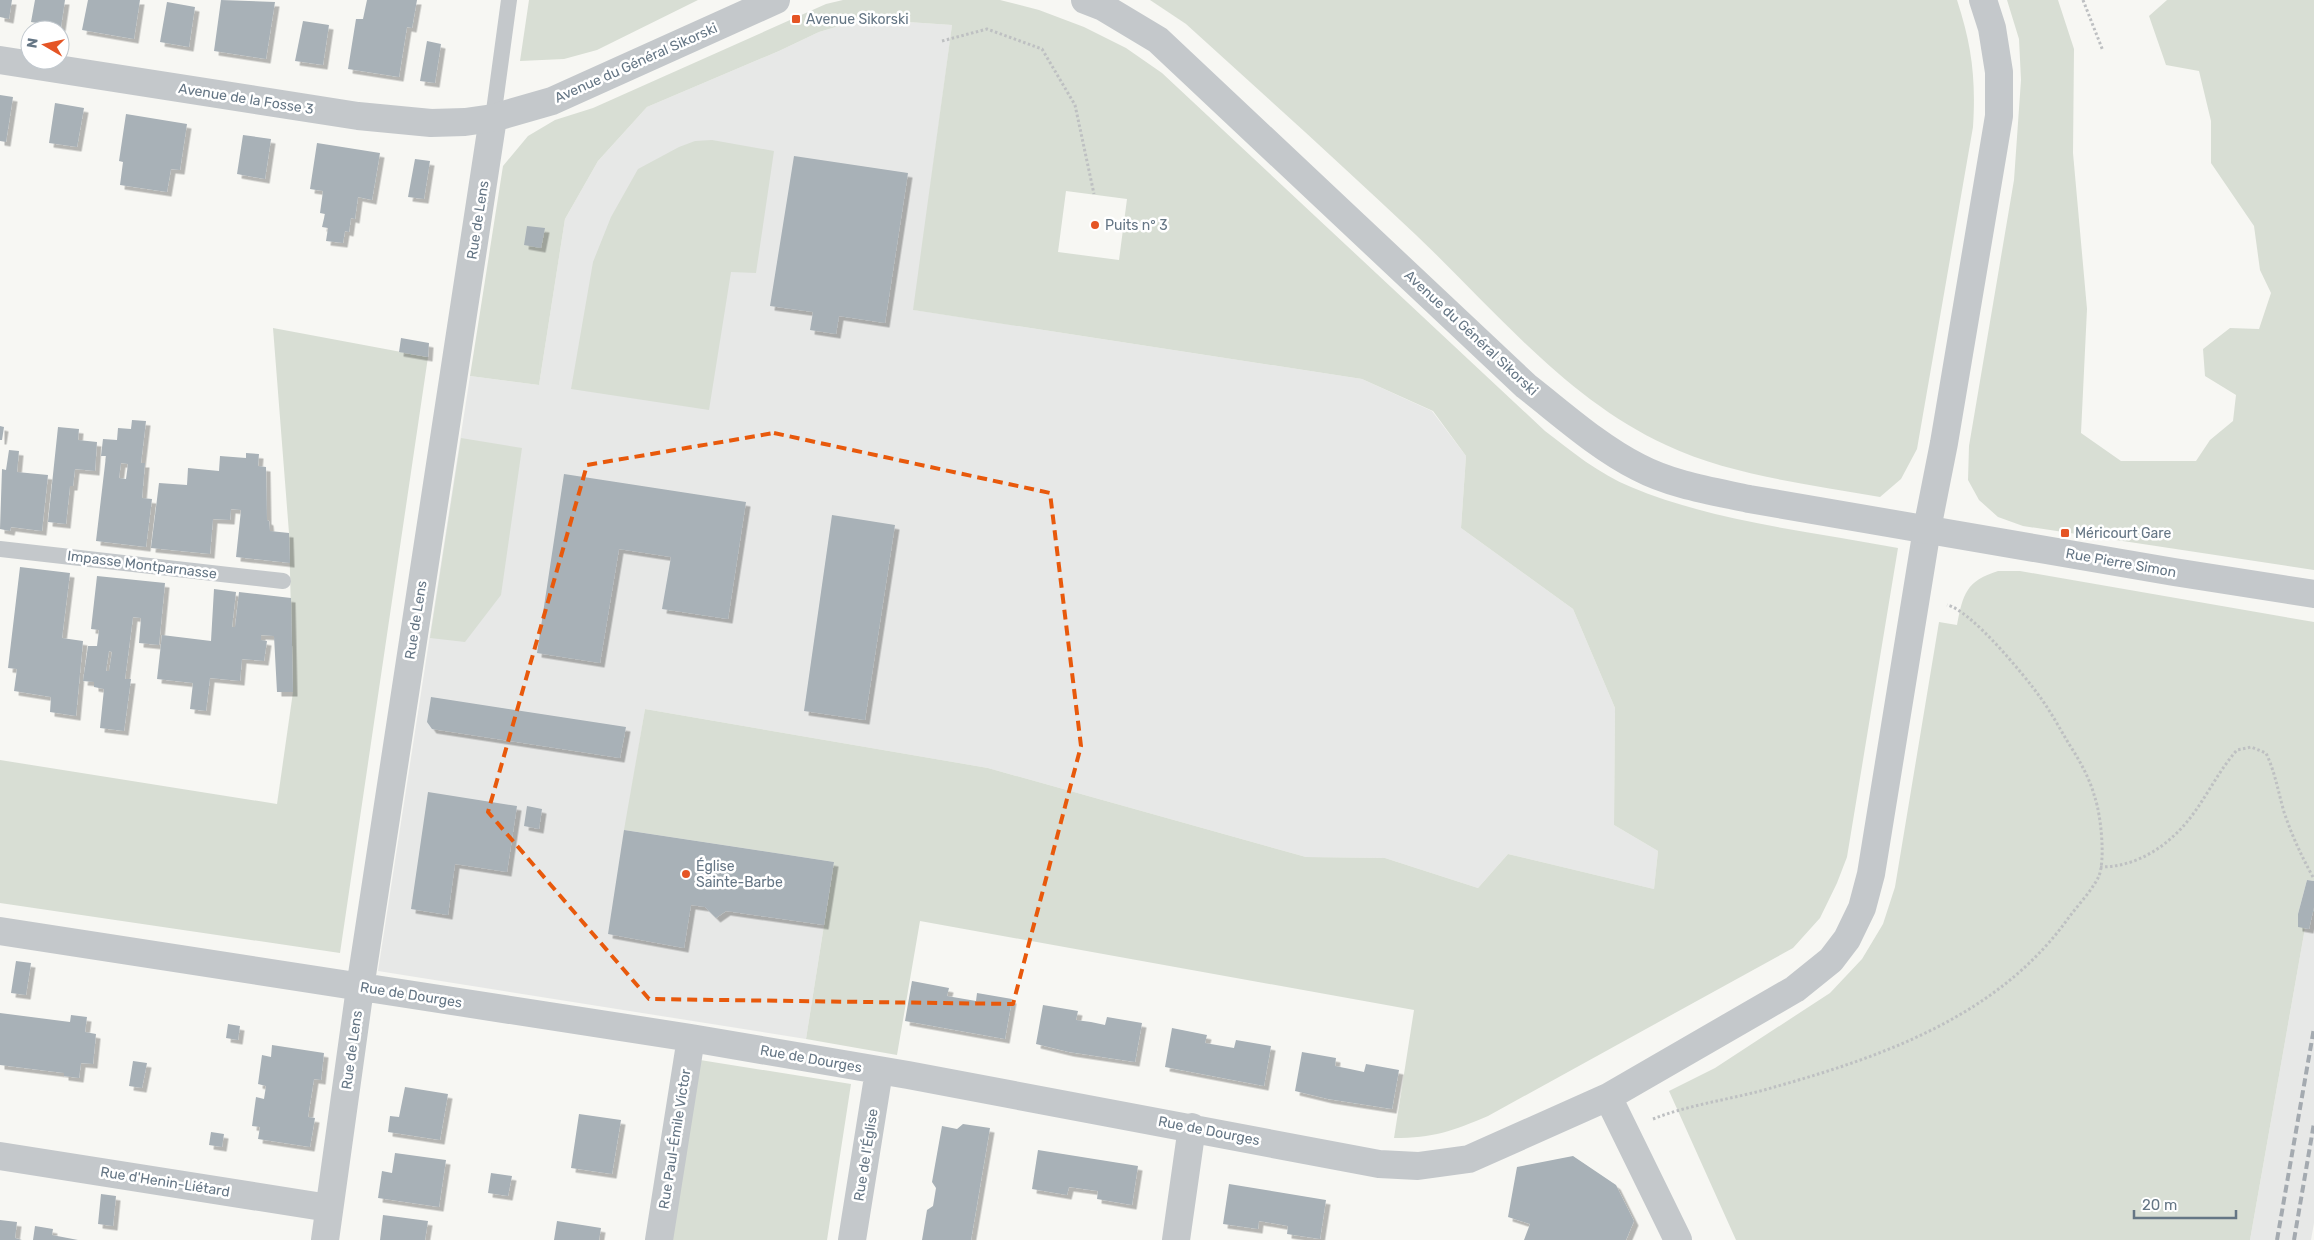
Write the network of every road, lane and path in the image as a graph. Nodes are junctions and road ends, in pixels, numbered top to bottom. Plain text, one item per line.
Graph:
1 (509, 0) edge
2 (776, 0) edge
3 (1085, 0) edge
4 (1983, 0) edge
5 (2083, 0) edge
6 (942, 41) dead end
7 (2103, 51) dead end
8 (0, 60) edge
9 (493, 118) junction
10 (1094, 194) dead end
11 (1928, 529) junction
12 (0, 548) edge
13 (283, 581) dead end
14 (2314, 594) edge
15 (1916, 597) junction
16 (2100, 867) junction
17 (2314, 879) edge
18 (0, 931) edge
19 (360, 988) junction
20 (691, 1038) junction
21 (879, 1071) junction
22 (1608, 1097) junction
23 (1192, 1127) junction
24 (1624, 1130) junction
25 (0, 1156) edge
26 (329, 1208) junction
27 (325, 1240) edge
28 (659, 1240) edge
29 (852, 1240) edge
30 (1176, 1240) edge
31 (1678, 1240) edge

1 - 9 lane, Rue de Lens
2 - 9 street, Avenue du Général Sikorski
3 - 11 street, Avenue du Général Sikorski
4 - 11 street, Rue de Dourges
5 - 7 path
6 - 10 path
8 - 9 street, Avenue de la Fosse 3
9 - 19 street, Rue de Lens
11 - 14 street, Rue Pierre Simon
11 - 15 street, Rue de Dourges
12 - 13 lane, Impasse Montparnasse
15 - 16 path
15 - 22 street, Rue de Dourges
16 - 17 path
16 - 24 path
18 - 19 street, Rue de Dourges
19 - 20 street, Rue de Dourges
19 - 26 street, Rue de Lens
20 - 21 street, Rue de Dourges
20 - 28 street, Rue Paul-Émile Victor
21 - 23 street, Rue de Dourges
21 - 29 street, Rue de l'Église
22 - 23 street, Rue de Dourges
22 - 24 street
23 - 30 street
24 - 31 street
25 - 26 street, Rue d'Henin-Liétard
26 - 27 street, Rue de Lens

